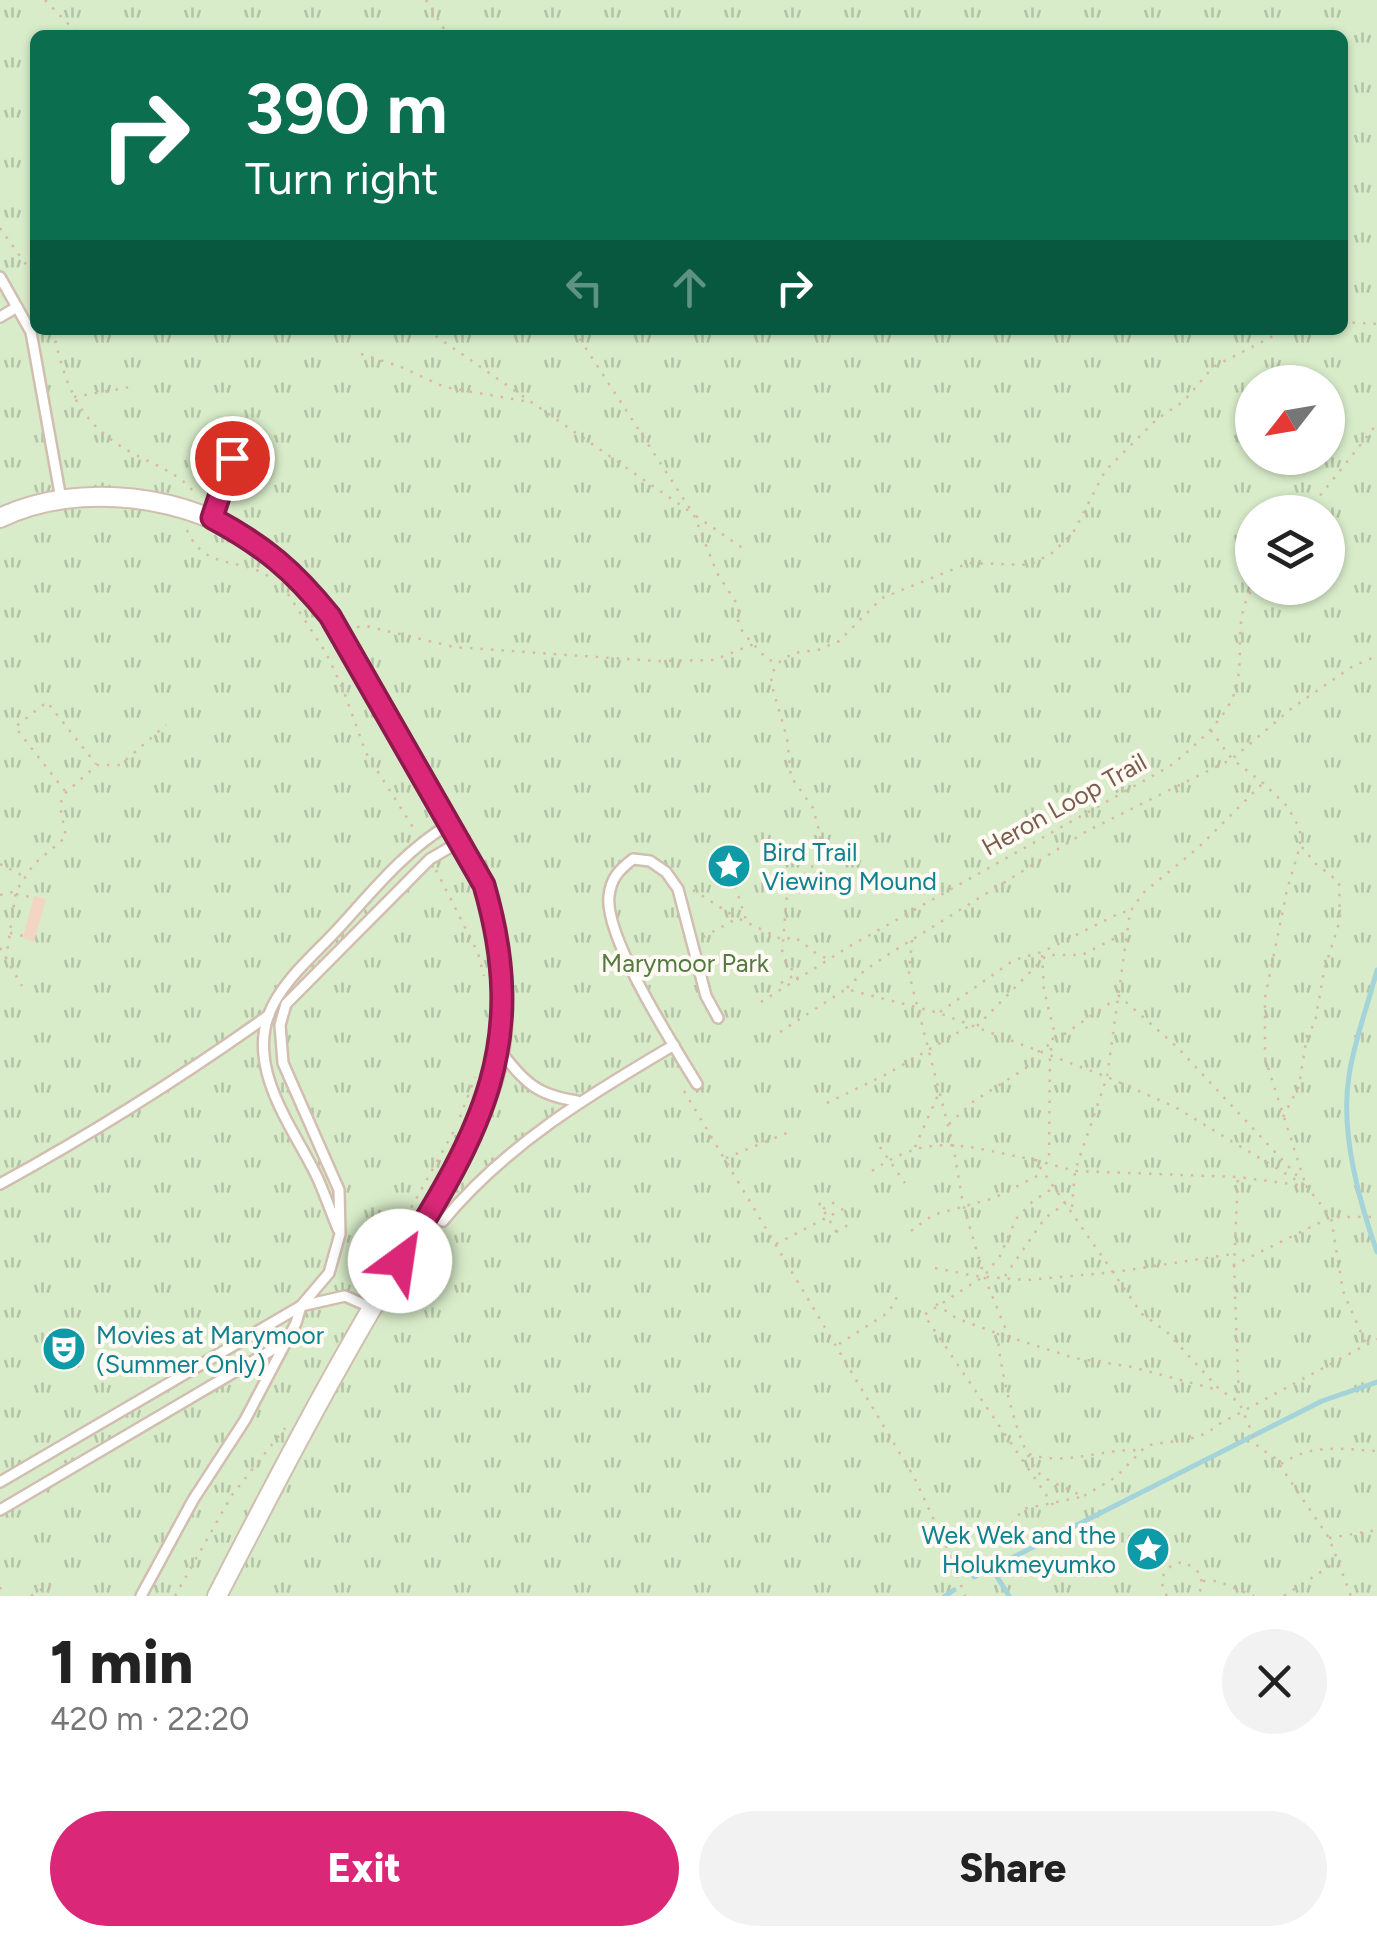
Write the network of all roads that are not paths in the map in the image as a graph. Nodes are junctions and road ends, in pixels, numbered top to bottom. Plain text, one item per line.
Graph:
1 (0, 277) edge
2 (17, 307) junction
3 (0, 317) edge
4 (30, 330) edge
5 (32, 335) edge
6 (232, 458) dead end
7 (61, 500) junction
8 (0, 518) edge
9 (212, 518) junction
10 (451, 824) junction
11 (460, 841) junction
12 (286, 1004) junction
13 (268, 1016) junction
14 (718, 1018) dead end
15 (674, 1045) junction
16 (500, 1051) junction
17 (697, 1084) dead end
18 (578, 1101) junction
19 (0, 1184) edge
20 (429, 1213) junction
21 (340, 1234) junction
22 (300, 1306) junction
23 (372, 1308) junction
24 (284, 1344) junction
25 (0, 1482) edge
26 (0, 1510) edge
27 (141, 1596) edge
28 (217, 1596) edge

1 - 2 lane
2 - 3 lane
2 - 4 lane
5 - 7 lane
6 - 9 lane
7 - 8 street
7 - 9 street
9 - 10 street
10 - 11 street
10 - 13 lane
11 - 12 lane
11 - 16 street
12 - 13 lane
12 - 21 lane
13 - 19 lane
13 - 21 lane
14 - 15 lane
15 - 17 lane
15 - 18 lane
16 - 18 lane
16 - 20 street
18 - 20 lane
20 - 23 street
21 - 22 lane
22 - 23 lane
22 - 24 lane
22 - 25 lane
23 - 28 street
24 - 26 lane
24 - 27 lane

